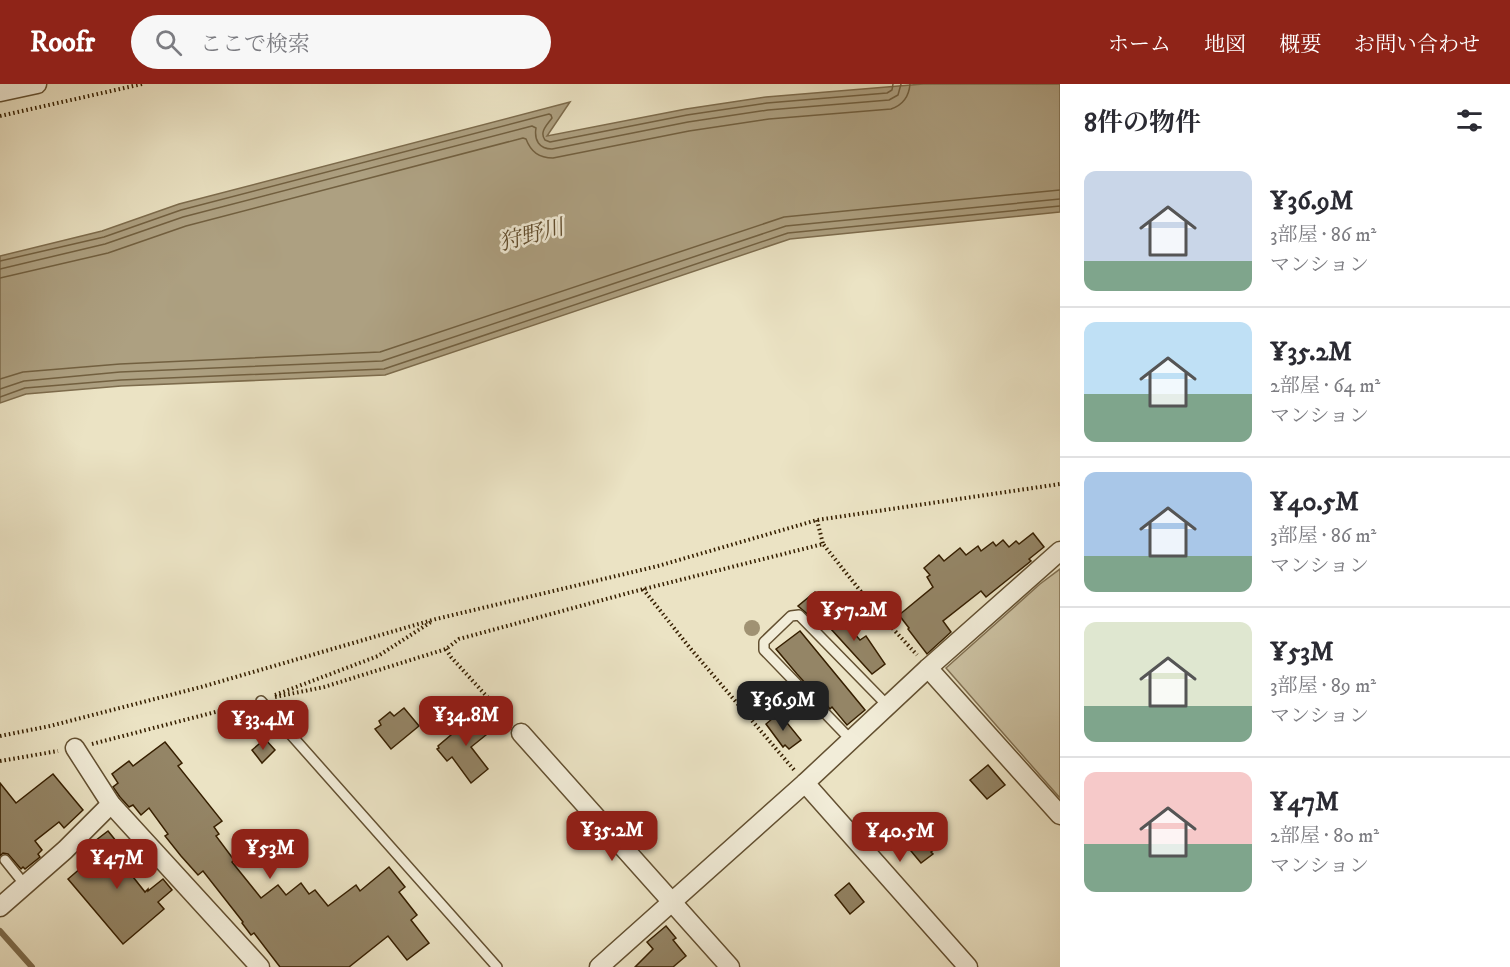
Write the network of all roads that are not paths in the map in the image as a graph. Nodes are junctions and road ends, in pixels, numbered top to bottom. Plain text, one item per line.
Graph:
1 (37, 84) edge
2 (0, 92) edge
3 (1060, 551) edge
4 (928, 668) junction
5 (261, 701) road end
6 (887, 705) junction
7 (521, 733) road end
8 (850, 740) junction
9 (75, 748) road end
10 (805, 783) junction
11 (111, 804) junction
12 (1060, 815) edge
13 (5, 860) dead end
14 (25, 885) junction
15 (672, 902) junction
16 (0, 907) edge
17 (604, 966) edge
18 (260, 967) edge
19 (497, 967) edge
20 (730, 967) edge
21 (968, 967) edge

1 - 2 street
3 - 4 street
4 - 6 street
4 - 12 street
5 - 19 lane
6 - 8 street
6 - 8 lane
7 - 15 street
8 - 10 street
9 - 11 street
10 - 15 street
10 - 21 street
11 - 14 street
11 - 18 street
13 - 14 lane
14 - 16 street
15 - 17 street
15 - 20 street

